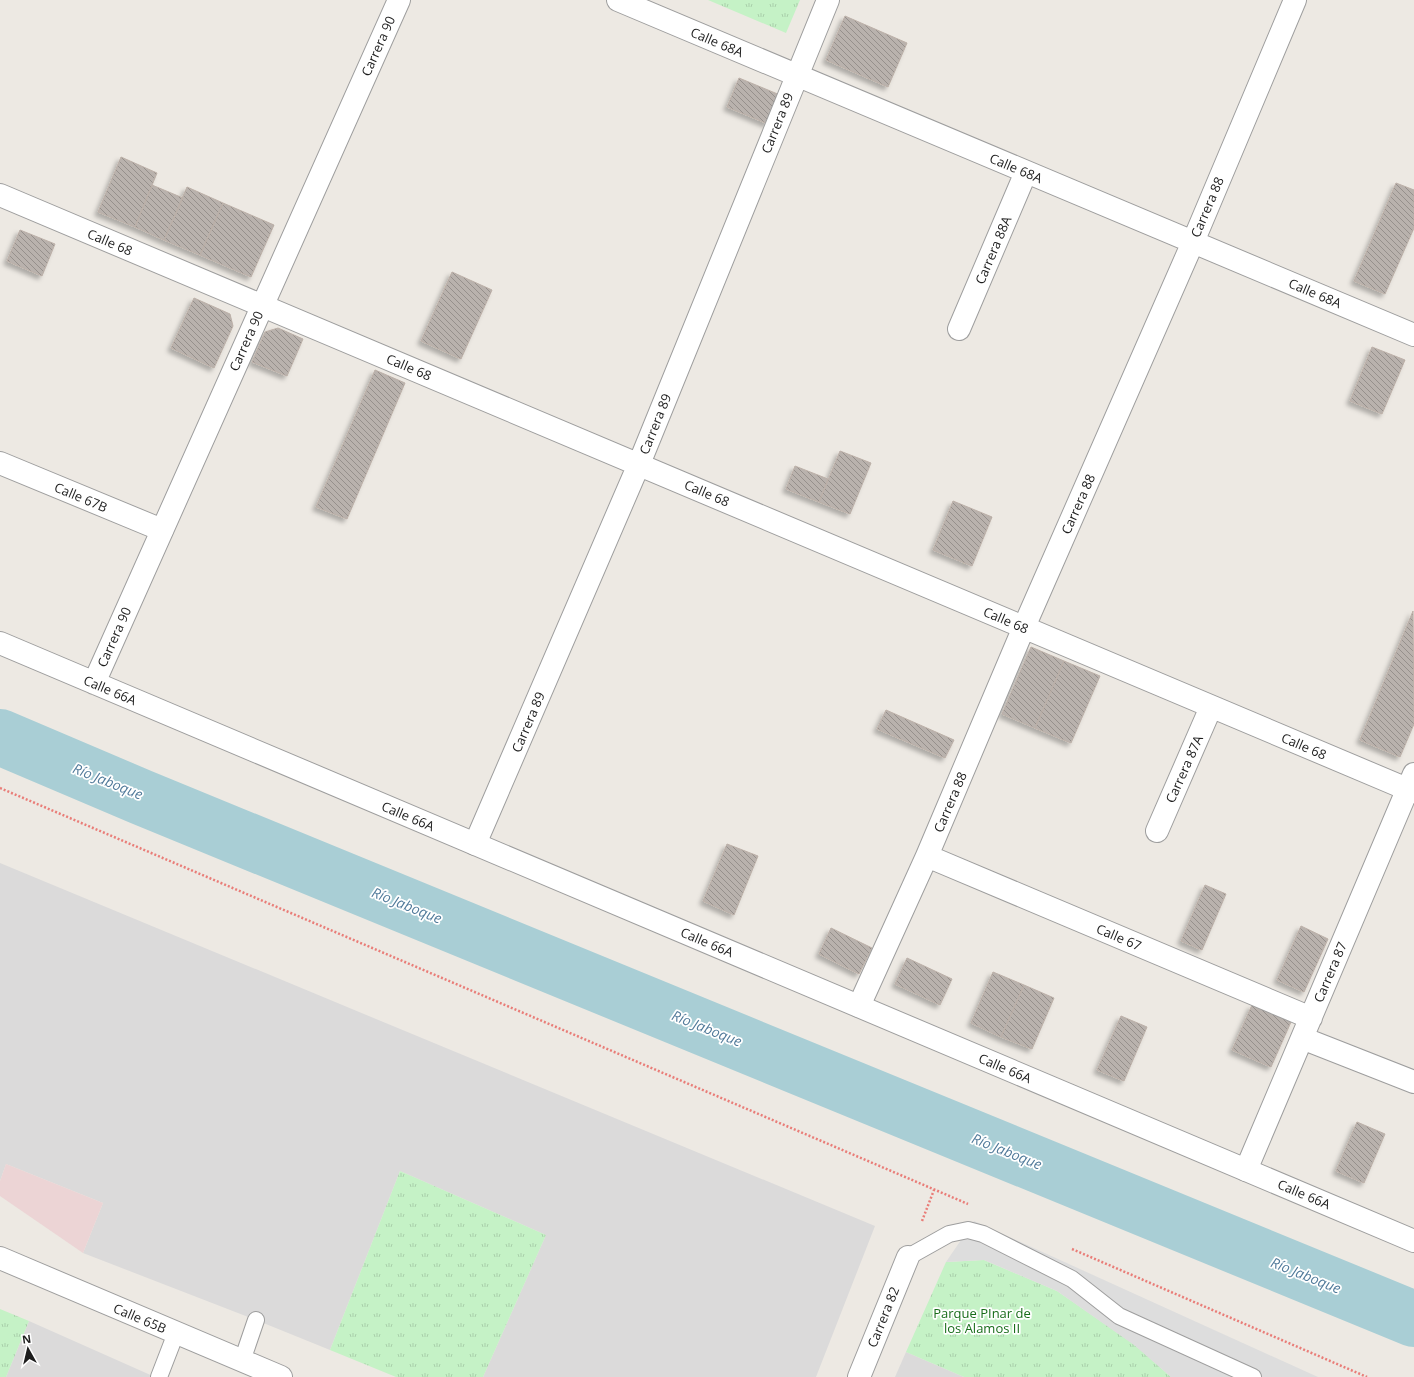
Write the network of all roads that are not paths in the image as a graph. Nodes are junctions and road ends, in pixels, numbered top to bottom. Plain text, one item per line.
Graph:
1 (399, 0) edge
2 (618, 0) edge
3 (828, 0) edge
4 (1295, 0) edge
5 (796, 75) junction
6 (1026, 172) junction
7 (0, 195) edge
8 (1193, 242) junction
9 (262, 306) junction
10 (959, 329) dead end
11 (1414, 335) edge
12 (0, 463) edge
13 (638, 464) junction
14 (162, 530) junction
15 (1024, 627) junction
16 (0, 644) edge
17 (94, 683) junction
18 (1211, 707) junction
19 (1412, 785) edge
20 (1157, 831) dead end
21 (475, 844) junction
22 (927, 856) junction
23 (859, 1006) junction
24 (1306, 1028) junction
25 (1414, 1082) edge
26 (1246, 1170) junction
27 (1414, 1241) edge
28 (908, 1257) joint
29 (0, 1258) edge
30 (256, 1320) dead end
31 (176, 1333) junction
32 (242, 1361) junction
33 (159, 1377) edge
34 (281, 1377) edge
35 (859, 1377) edge
36 (1253, 1377) edge

1 - 9 street, Carrera 90
2 - 5 street, Calle 68A
3 - 5 street, Carrera 89
4 - 8 street, Carrera 88
5 - 6 street, Calle 68A
5 - 13 street, Carrera 89
6 - 8 street, Calle 68A
6 - 10 street, Carrera 88A
7 - 9 street, Calle 68
8 - 11 street, Calle 68A
8 - 15 street, Carrera 88
9 - 13 street, Calle 68
9 - 14 street, Carrera 90
12 - 14 street, Calle 67B
13 - 15 street, Calle 68
13 - 21 street, Carrera 89
14 - 17 street, Carrera 90
15 - 18 street, Calle 68
15 - 22 street, Carrera 88
16 - 17 street, Calle 66A
17 - 21 street, Calle 66A
18 - 19 street, Calle 68
18 - 20 street, Carrera 87A
19 - 24 street, Carrera 87
21 - 23 street, Calle 66A
22 - 23 street, Carrera 88
22 - 24 street, Calle 67
23 - 26 street, Calle 66A
24 - 25 street, Calle 67
24 - 26 street, Carrera 87
26 - 27 street, Calle 66A
28 - 35 street, Carrera 82
28 - 36 lane
29 - 31 street, Calle 65B
30 - 32 lane
31 - 32 street, Calle 65B
31 - 33 lane
32 - 34 street, Calle 65B

